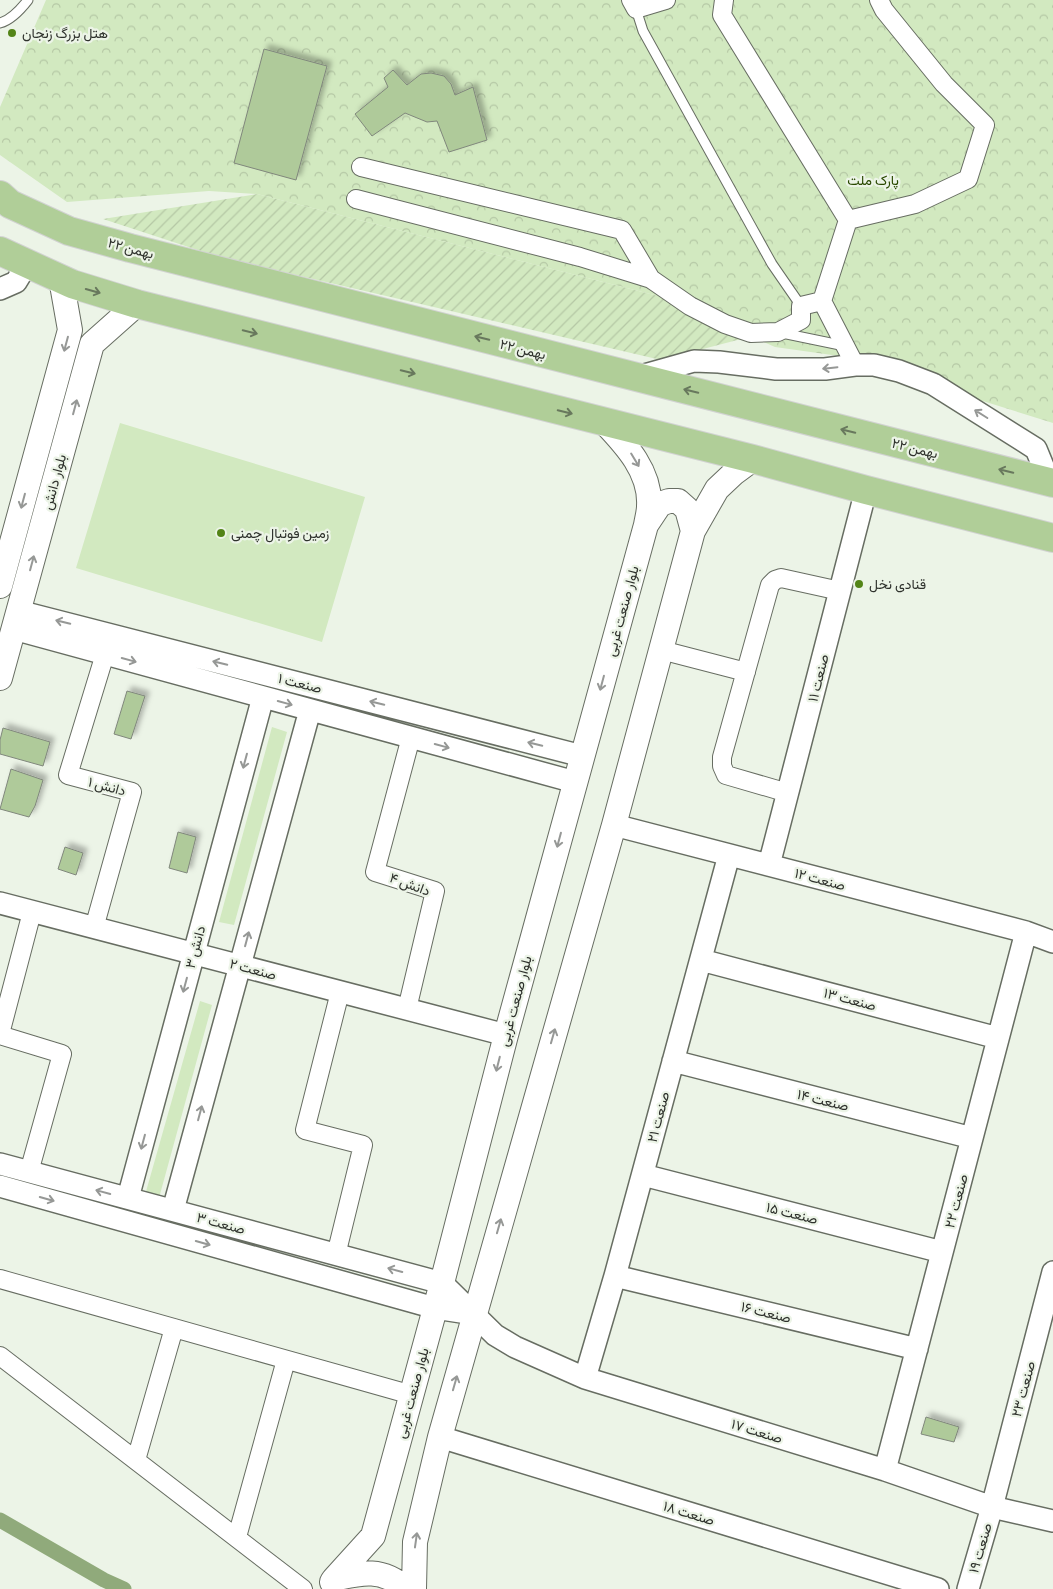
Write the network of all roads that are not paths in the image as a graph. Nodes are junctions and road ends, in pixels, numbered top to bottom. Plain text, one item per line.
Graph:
1 (28, 0) edge
2 (666, 0) edge
3 (724, 0) edge
4 (880, 0) edge
5 (634, 4) edge
6 (0, 23) edge
7 (361, 167) dead end
8 (0, 196) edge
9 (356, 199) dead end
10 (848, 220) junction
11 (9, 255) edge
12 (61, 279) junction
13 (650, 279) junction
14 (0, 289) edge
15 (822, 301) junction
16 (137, 304) junction
17 (801, 306) junction
18 (778, 332) junction
19 (845, 346) junction
20 (855, 365) junction
21 (636, 377) junction
22 (604, 422) junction
23 (753, 459) junction
24 (1051, 483) edge
25 (866, 490) junction
26 (646, 525) junction
27 (693, 531) junction
28 (1053, 538) edge
29 (0, 586) edge
30 (840, 591) junction
31 (16, 620) junction
32 (661, 650) junction
33 (104, 654) junction
34 (1, 670) edge
35 (746, 672) junction
36 (263, 697) junction
37 (310, 710) junction
38 (411, 737) junction
39 (582, 756) junction
40 (575, 782) junction
41 (788, 793) junction
42 (614, 825) junction
43 (730, 855) junction
44 (769, 865) junction
45 (0, 903) edge
46 (32, 912) junction
47 (94, 928) junction
48 (1026, 932) junction
49 (1053, 942) edge
50 (194, 954) junction
51 (702, 960) junction
52 (240, 966) junction
53 (340, 992) junction
54 (407, 1009) junction
55 (0, 1034) edge
56 (506, 1035) junction
57 (998, 1038) junction
58 (673, 1062) junction
59 (972, 1138) junction
60 (0, 1164) edge
61 (28, 1172) junction
62 (642, 1175) junction
63 (0, 1186) edge
64 (128, 1198) junction
65 (173, 1210) junction
66 (942, 1252) junction
67 (336, 1254) junction
68 (1053, 1272) edge
69 (615, 1276) junction
70 (0, 1279) edge
71 (442, 1283) junction
72 (435, 1308) junction
73 (474, 1314) junction
74 (174, 1328) junction
75 (917, 1349) junction
76 (0, 1356) edge
77 (286, 1360) junction
78 (584, 1378) junction
79 (412, 1395) junction
80 (440, 1437) junction
81 (136, 1460) junction
82 (885, 1470) junction
83 (992, 1507) junction
84 (1053, 1521) edge
85 (237, 1537) junction
86 (330, 1584) edge
87 (303, 1589) edge
88 (406, 1589) edge
89 (414, 1589) edge
90 (938, 1589) edge
91 (968, 1589) edge

1 - 6 lane
2 - 5 street
3 - 10 street
4 - 10 street
5 - 17 lane
7 - 13 street
21 -> 8 highway, ۲۲ بهمن
9 - 13 street
10 - 15 street
11 - 12 highway
11 - 14 street
12 -> 16 highway
12 -> 29 main road, بلوار دانش
13 - 18 street
15 - 17 street
15 - 19 street
16 -> 22 highway
31 -> 16 main road, بلوار دانش
17 - 18 street
18 - 19 lane
19 - 20 street
20 -> 21 street
24 -> 20 street
24 -> 21 highway, ۲۲ بهمن
22 - 23 highway
22 -> 26 main road, بلوار صنعت غربی
23 - 25 highway
23 - 27 main road
25 - 28 highway
25 - 30 street, صنعت ۱۱
26 - 27 main road
26 -> 39 main road, بلوار صنعت غربی
27 - 32 main road
30 - 35 street
30 - 41 street, صنعت ۱۱
31 - 33 street, صنعت ۱
31 - 34 main road, بلوار دانش
39 -> 31 street, صنعت ۱
32 - 35 street
32 - 42 main road
33 -> 36 street, صنعت ۱
33 - 47 street, دانش ۱
35 - 41 street
36 -> 37 street, صنعت ۱
36 -> 50 street, دانش ۳
37 - 38 street, صنعت ۱
52 -> 37 street
38 -> 40 street, صنعت ۱
38 - 54 street, دانش ۴
39 - 40 main road, بلوار صنعت غربی
40 -> 56 main road, بلوار صنعت غربی
41 - 44 street, صنعت ۱۱
42 - 43 street, صنعت ۱۲
73 -> 42 main road
43 - 44 street, صنعت ۱۲
43 - 51 street, صنعت ۲۱
44 - 48 street, صنعت ۱۲
45 - 46 street, صنعت ۲
46 - 47 street, صنعت ۲
46 - 55 street
47 - 50 street, صنعت ۲
48 - 49 street, صنعت ۱۲
48 - 57 street, صنعت ۲۲
50 - 52 street, صنعت ۲
50 -> 64 street, دانش ۳
51 - 57 street, صنعت ۱۳
51 - 58 street, صنعت ۲۱
52 - 53 street, صنعت ۲
65 -> 52 street
53 - 54 street, صنعت ۲
53 - 67 street
54 - 56 street, صنعت ۲
55 - 61 street
56 -> 71 main road, بلوار صنعت غربی
57 - 59 street, صنعت ۲۲
58 - 59 street, صنعت ۱۴
58 - 62 street, صنعت ۲۱
59 - 66 street, صنعت ۲۲
60 - 61 street, صنعت ۳
64 -> 61 street, صنعت ۳
62 - 66 street, صنعت ۱۵
62 - 69 street, صنعت ۲۱
63 -> 72 street, صنعت ۳
64 - 65 street, صنعت ۳
65 - 67 street, صنعت ۳
66 - 75 street, صنعت ۲۲
71 -> 67 street, صنعت ۳
68 - 83 street, صنعت ۲۳
69 - 75 street, صنعت ۱۶
69 - 78 street, صنعت ۲۱
70 - 74 street
71 - 72 main road, بلوار صنعت غربی
71 - 73 street, صنعت ۱۷
72 - 73 street, صنعت ۳
72 - 79 main road, بلوار صنعت غربی
73 - 78 street, صنعت ۱۷
80 -> 73 main road
74 - 77 street
74 - 81 street
75 - 82 street, صنعت ۲۲
76 - 81 street
77 - 79 street
77 - 85 street
78 - 82 street, صنعت ۱۷
79 - 86 main road, بلوار صنعت غربی
89 -> 80 main road
80 - 90 street, صنعت ۱۸
81 - 85 street
82 - 83 street, صنعت ۱۷
83 - 84 street, صنعت ۱۷
83 - 91 street, صنعت ۱۹
85 - 87 street
86 - 88 main road

